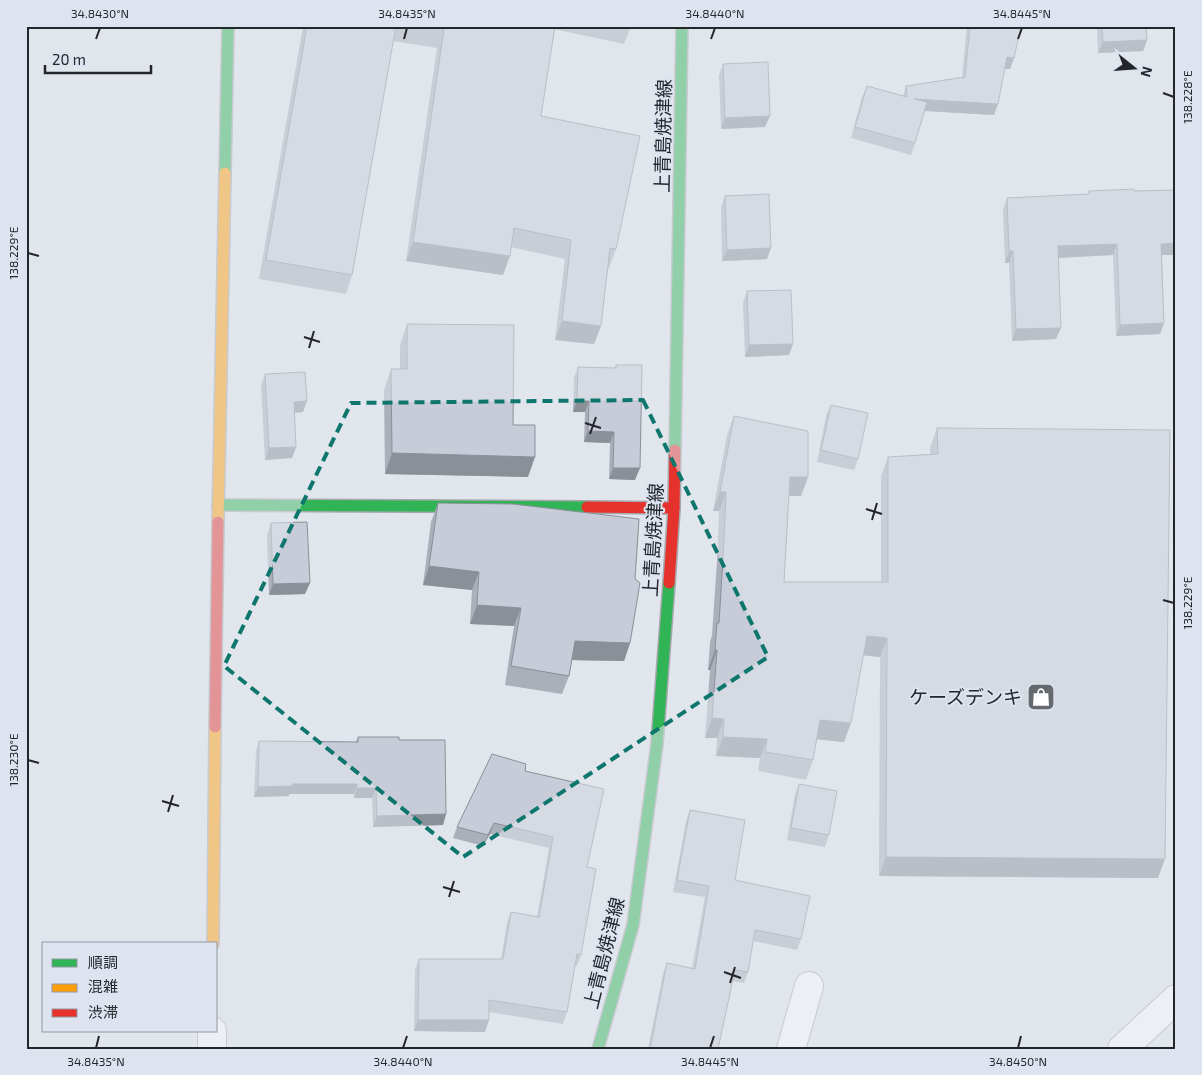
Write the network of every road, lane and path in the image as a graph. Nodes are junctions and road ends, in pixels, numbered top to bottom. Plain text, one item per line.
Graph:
1 (228, 26) edge
2 (682, 26) edge
3 (218, 505) junction
4 (674, 508) junction
5 (213, 942) edge
6 (809, 986) dead end
7 (1176, 999) edge
8 (212, 1032) edge
9 (212, 1049) edge
10 (598, 1049) edge
11 (791, 1049) edge
12 (1122, 1049) edge

1 - 3 street
2 - 4 street, 上青島焼津線
3 - 4 street
3 - 5 street
4 - 10 street, 上青島焼津線
6 - 11 street
7 - 12 street
8 - 9 street

